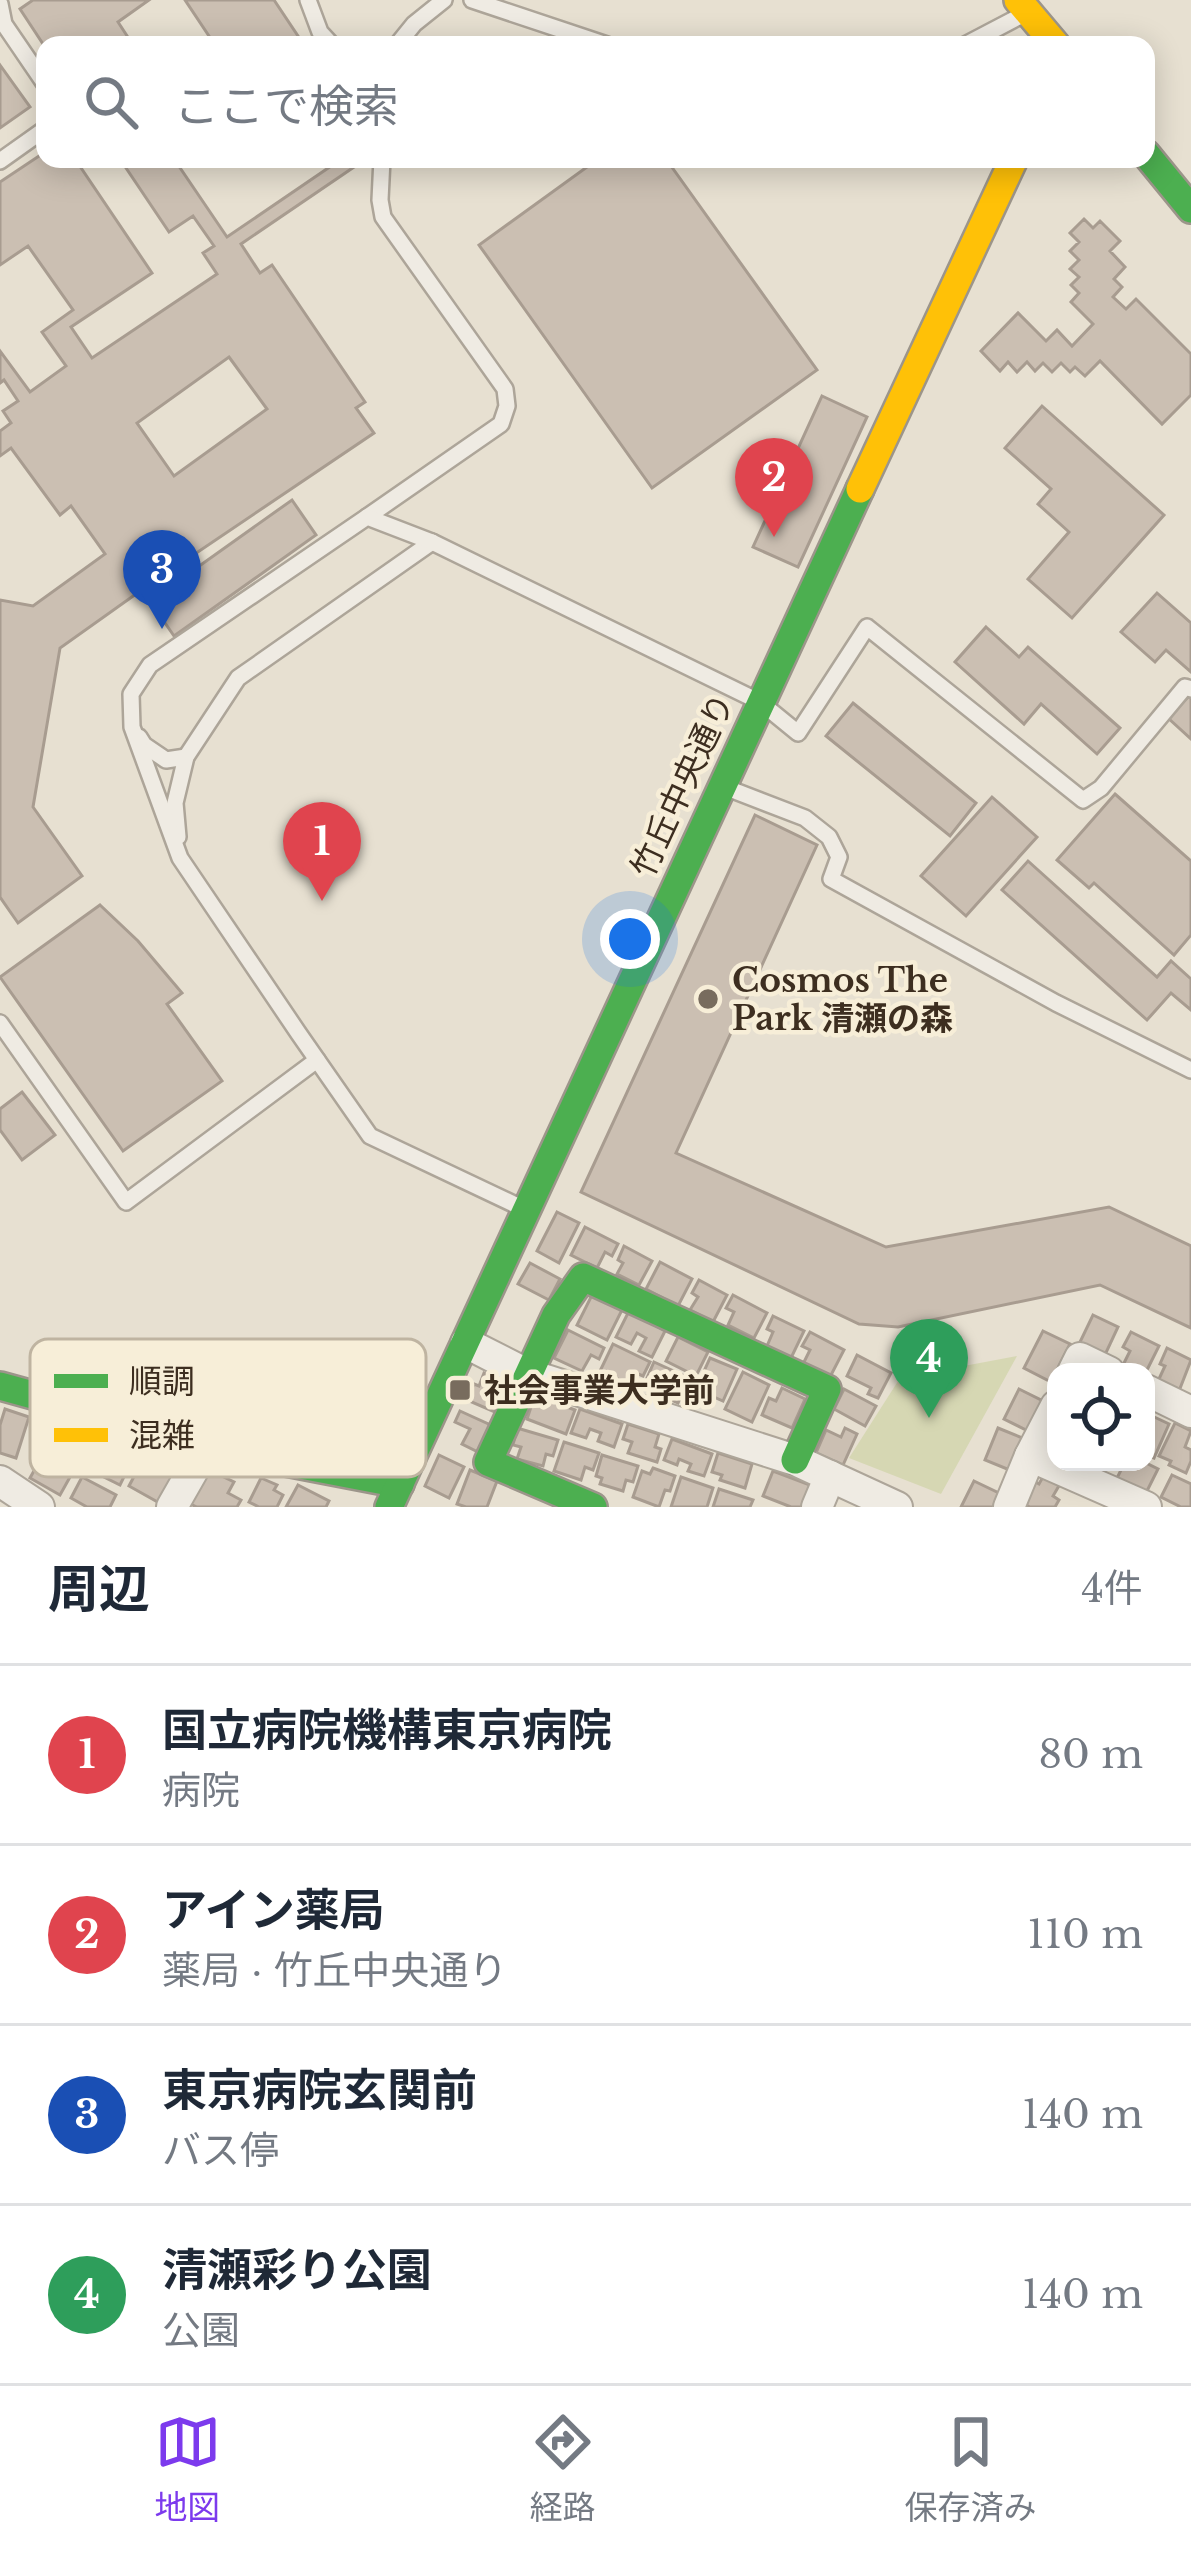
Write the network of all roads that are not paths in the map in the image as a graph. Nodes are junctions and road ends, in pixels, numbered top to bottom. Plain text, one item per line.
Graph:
1 (308, 0) edge
2 (444, 0) edge
3 (472, 0) edge
4 (0, 4) edge
5 (1023, 6) edge
6 (324, 36) edge
7 (404, 36) edge
8 (580, 36) edge
9 (978, 36) edge
10 (1048, 36) edge
11 (36, 71) edge
12 (36, 135) edge
13 (0, 161) edge
14 (1155, 165) edge
15 (382, 168) edge
16 (1009, 168) edge
17 (1191, 209) edge
18 (367, 518) junction
19 (432, 542) junction
20 (1191, 689) edge
21 (760, 702) junction
22 (132, 727) junction
23 (186, 758) junction
24 (722, 786) junction
25 (180, 858) junction
26 (0, 1023) edge
27 (317, 1060) junction
28 (1191, 1070) edge
29 (525, 1210) junction
30 (466, 1342) junction
31 (526, 1374) junction
32 (0, 1386) edge
33 (30, 1394) edge
34 (1155, 1394) edge
35 (1191, 1412) edge
36 (1047, 1423) edge
37 (426, 1429) edge
38 (1030, 1456) junction
39 (795, 1460) junction
40 (830, 1476) junction
41 (189, 1477) edge
42 (328, 1477) edge
43 (0, 1481) edge
44 (395, 1496) edge
45 (39, 1507) edge
46 (172, 1507) edge
47 (593, 1507) edge
48 (817, 1507) edge
49 (897, 1507) edge
50 (1010, 1507) edge
51 (1146, 1507) edge

1 - 6 lane
2 - 7 lane
3 - 8 lane
4 - 11 lane
5 - 9 lane
5 - 10 street
12 - 13 lane
14 - 17 street
15 - 18 lane
16 - 21 street, 竹丘中央通り
18 - 19 lane
18 - 22 lane
19 - 21 lane
19 - 23 lane
20 - 21 lane
21 - 24 street, 竹丘中央通り
22 - 23 lane
22 - 25 lane
23 - 25 lane
24 - 28 lane
24 - 29 street, 竹丘中央通り
25 - 27 lane
26 - 27 lane
27 - 29 lane
29 - 30 street, 竹丘中央通り
30 - 31 street
30 - 37 street, 竹丘中央通り
31 - 39 street
31 - 39 street
31 - 47 street
32 - 33 street
34 - 35 street
36 - 38 street
38 - 50 street
38 - 51 street
39 - 40 street
40 - 48 street
40 - 49 street
41 - 46 street
42 - 44 street
43 - 45 street

